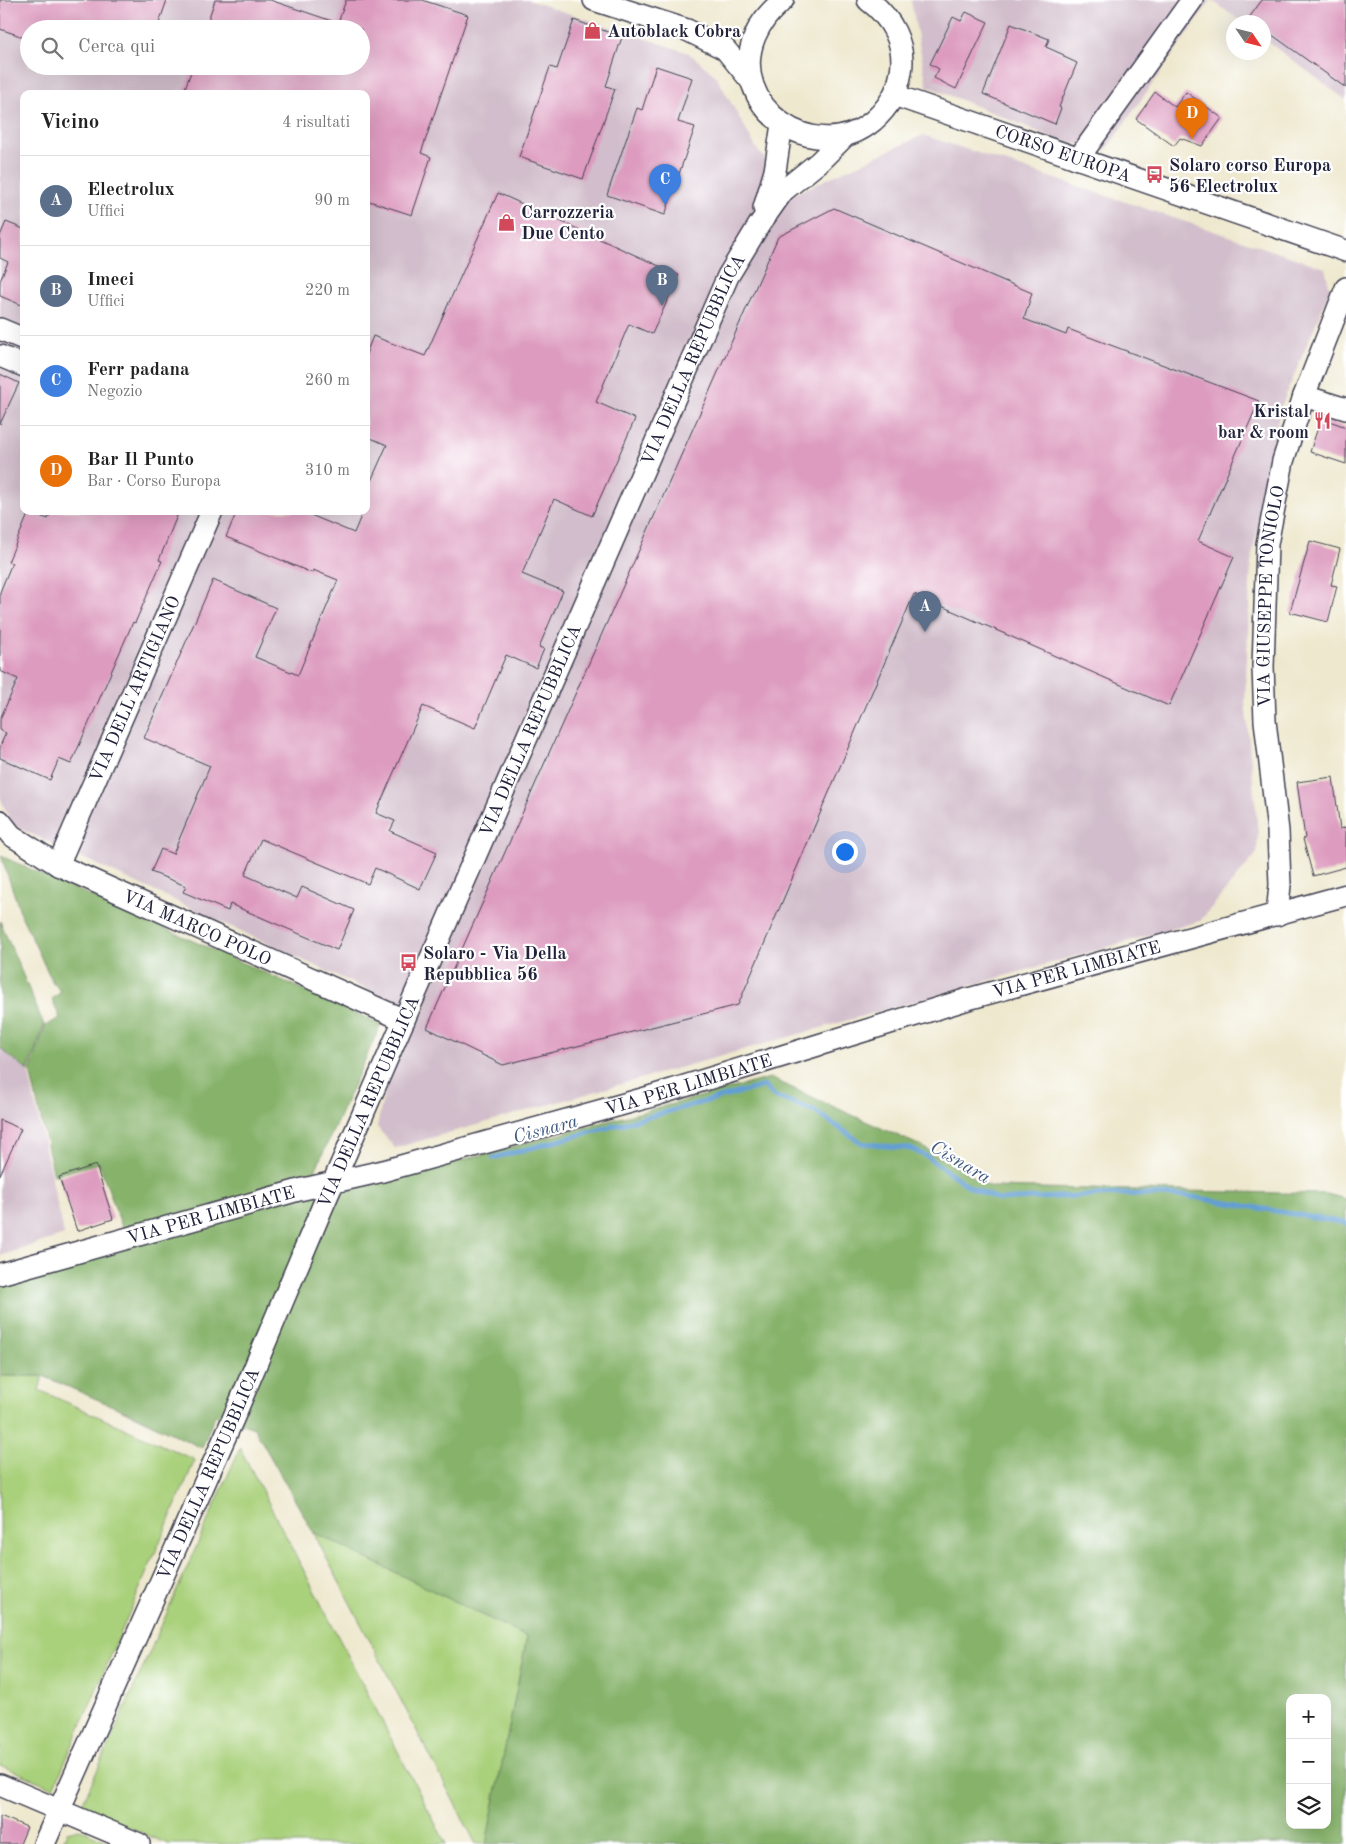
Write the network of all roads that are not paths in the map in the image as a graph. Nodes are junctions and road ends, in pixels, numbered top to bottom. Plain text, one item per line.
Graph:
1 (594, 0) edge
2 (783, 0) edge
3 (868, 0) edge
4 (891, 0) edge
5 (1192, 0) edge
6 (892, 25) junction
7 (752, 82) junction
8 (894, 96) junction
9 (782, 124) junction
10 (845, 136) junction
11 (1078, 159) junction
12 (759, 225) junction
13 (1346, 251) edge
14 (1346, 288) edge
15 (0, 328) edge
16 (20, 337) edge
17 (0, 356) edge
18 (20, 364) edge
19 (1304, 396) junction
20 (1346, 409) edge
21 (210, 515) edge
22 (0, 821) edge
23 (58, 865) junction
24 (1346, 895) edge
25 (1277, 915) junction
26 (404, 1020) junction
27 (334, 1182) junction
28 (0, 1274) edge
29 (0, 1785) edge
30 (59, 1809) junction
31 (44, 1844) edge
32 (139, 1844) edge

1 - 7 street
2 - 7 street
3 - 6 street
4 - 6 street
5 - 11 street
6 - 8 street
7 - 9 street
8 - 10 street
8 - 11 street, CORSO EUROPA
9 - 10 street
9 - 12 street, VIA DELLA REPUBBLICA
10 - 12 street, VIA DELLA REPUBBLICA
11 - 13 street, CORSO EUROPA
12 - 26 street, VIA DELLA REPUBBLICA
14 - 19 street, VIA GIUSEPPE TONIOLO
15 - 16 street
17 - 18 street
19 - 20 street
19 - 25 street, VIA GIUSEPPE TONIOLO
21 - 23 street, VIA DELL'ARTIGIANO
22 - 23 street, VIA MARCO POLO
23 - 26 street, VIA MARCO POLO
24 - 25 street, VIA PER LIMBIATE
25 - 27 street, VIA PER LIMBIATE
26 - 27 street, VIA DELLA REPUBBLICA
27 - 28 street, VIA PER LIMBIATE
27 - 30 street, VIA DELLA REPUBBLICA
29 - 30 street
30 - 31 street, VIA DELLA REPUBBLICA
30 - 32 street

